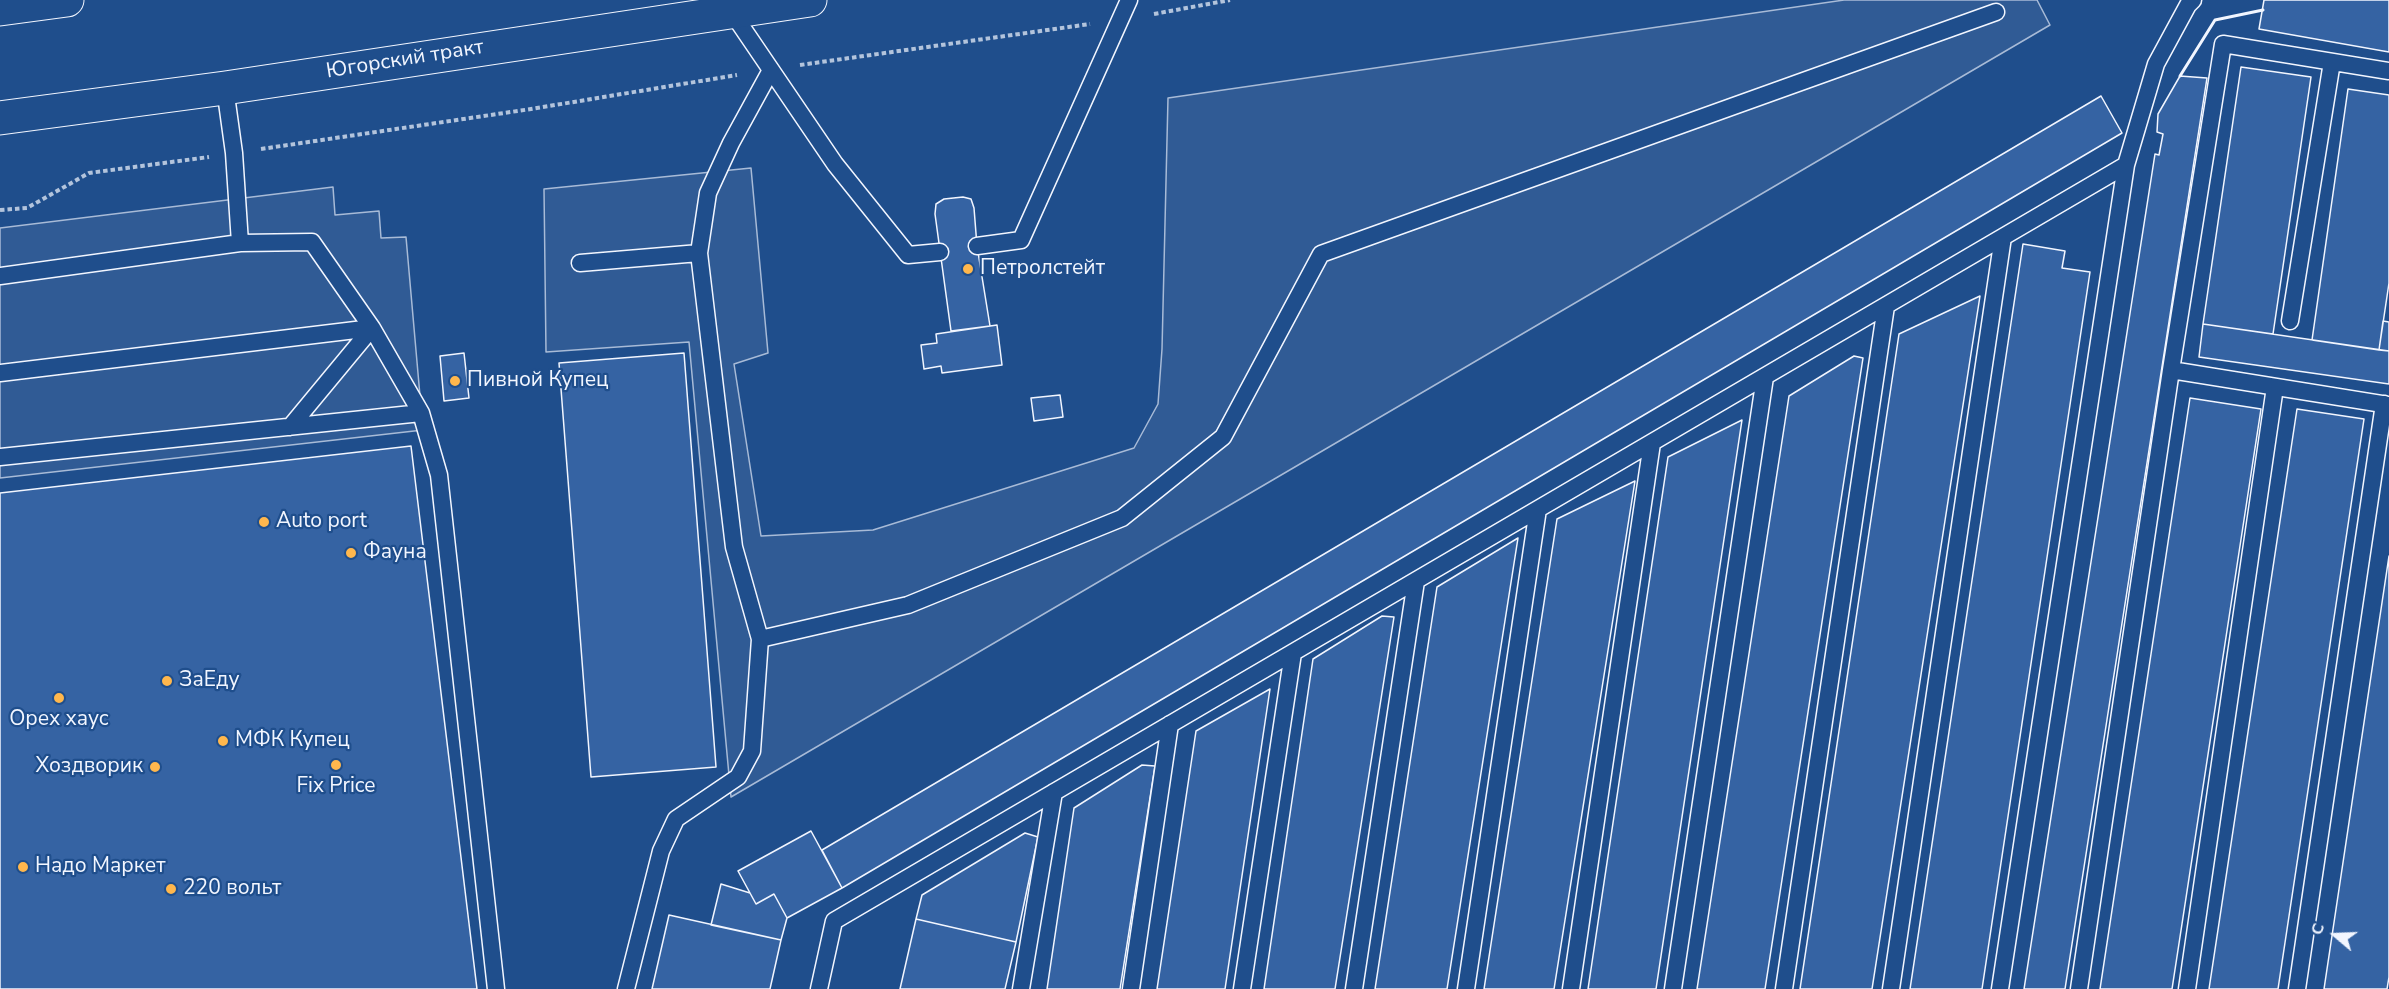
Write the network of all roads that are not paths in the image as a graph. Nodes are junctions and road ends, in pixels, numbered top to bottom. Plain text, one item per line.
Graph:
1 (67, 0) edge
2 (810, 0) edge
3 (1129, 0) edge
4 (2193, 0) edge
5 (0, 9) edge
6 (731, 11) junction
7 (1996, 12) dead end
8 (2332, 62) junction
9 (771, 69) junction
10 (2389, 71) edge
11 (225, 88) junction
12 (0, 118) edge
13 (2126, 165) junction
14 (2003, 237) junction
15 (240, 243) junction
16 (977, 246) dead end
17 (699, 252) junction
18 (940, 252) dead end
19 (580, 262) dead end
20 (0, 276) edge
21 (1886, 306) junction
22 (2290, 321) dead end
23 (372, 328) junction
24 (2171, 370) junction
25 (0, 373) edge
26 (1765, 377) junction
27 (2275, 387) junction
28 (2387, 405) edge
29 (421, 413) junction
30 (290, 427) junction
31 (1652, 443) junction
32 (0, 457) edge
33 (1538, 509) junction
34 (1416, 581) junction
35 (760, 639) junction
36 (1293, 653) junction
37 (1170, 724) junction
38 (1054, 792) junction
39 (496, 989) edge
40 (626, 989) edge
41 (819, 989) edge
42 (1021, 989) edge
43 (1131, 989) edge
44 (1242, 989) edge
45 (1354, 989) edge
46 (1466, 989) edge
47 (1571, 989) edge
48 (1673, 989) edge
49 (1784, 989) edge
50 (1892, 989) edge
51 (2000, 989) edge
52 (2079, 989) edge
53 (2187, 989) edge
54 (2297, 989) edge

1 - 5 main road
2 - 6 main road, Югорский тракт
3 - 16 lane
4 - 13 lane
6 - 9 lane
6 - 11 main road, Югорский тракт
7 - 35 lane
8 - 10 lane
8 - 22 lane
8 - 24 lane
9 - 17 lane
9 - 18 lane
11 - 12 main road, Югорский тракт
11 - 15 lane
13 - 14 lane
13 - 51 lane
14 - 21 lane
14 - 50 lane
15 - 20 lane
15 - 23 lane
17 - 19 lane
17 - 35 lane
21 - 26 lane
21 - 49 lane
23 - 25 lane
23 - 29 lane
23 - 30 lane
24 - 27 lane
24 - 52 lane
26 - 31 lane
26 - 48 lane
27 - 28 lane
27 - 53 lane
28 - 54 lane
29 - 30 lane
29 - 39 lane
30 - 32 lane
31 - 33 lane
31 - 47 lane
33 - 34 lane
33 - 46 lane
34 - 36 lane
34 - 45 lane
35 - 40 lane
36 - 37 lane
36 - 44 lane
37 - 38 lane
37 - 43 lane
38 - 41 lane
38 - 42 lane

